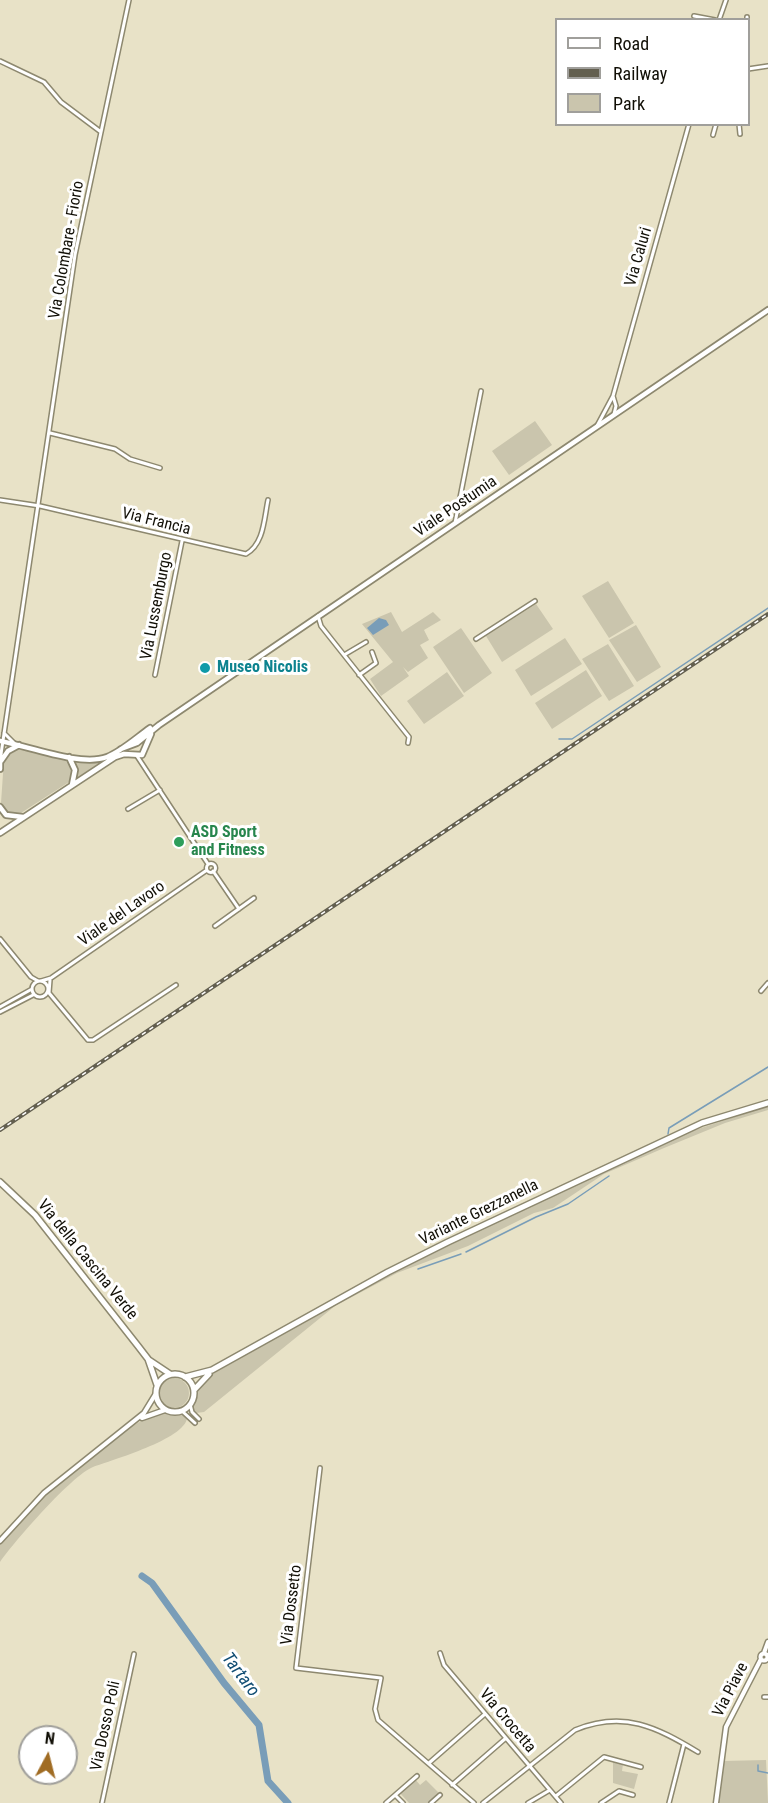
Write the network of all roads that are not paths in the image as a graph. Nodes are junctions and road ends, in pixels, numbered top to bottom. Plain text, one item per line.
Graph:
1 (129, 0) edge
2 (726, 0) edge
3 (694, 16) dead end
4 (706, 18) edge
5 (718, 18) edge
6 (0, 61) edge
7 (768, 66) edge
8 (750, 69) edge
9 (688, 126) edge
10 (715, 126) edge
11 (740, 126) edge
12 (101, 132) junction
13 (740, 134) dead end
14 (713, 135) dead end
15 (768, 310) edge
16 (481, 391) dead end
17 (613, 396) junction
18 (615, 401) junction
19 (630, 403) junction
20 (609, 407) junction
21 (614, 414) junction
22 (596, 427) junction
23 (50, 432) junction
24 (160, 468) dead end
25 (0, 500) edge
26 (268, 500) dead end
27 (40, 506) junction
28 (455, 523) junction
29 (182, 541) junction
30 (535, 601) dead end
31 (318, 616) junction
32 (476, 639) dead end
33 (366, 642) dead end
34 (372, 652) dead end
35 (344, 655) junction
36 (156, 675) dead end
37 (359, 675) junction
38 (159, 725) junction
39 (3, 731) junction
40 (0, 736) edge
41 (1, 742) edge
42 (408, 743) dead end
43 (135, 744) junction
44 (19, 745) junction
45 (121, 749) junction
46 (144, 751) junction
47 (1, 756) edge
48 (66, 756) junction
49 (135, 756) junction
50 (146, 767) junction
51 (0, 770) edge
52 (70, 787) junction
53 (160, 790) junction
54 (0, 807) edge
55 (128, 809) dead end
56 (25, 816) junction
57 (0, 833) edge
58 (208, 864) junction
59 (207, 870) junction
60 (213, 871) junction
61 (254, 898) dead end
62 (239, 909) junction
63 (215, 926) dead end
64 (0, 939) edge
65 (31, 977) junction
66 (51, 978) junction
67 (39, 981) junction
68 (768, 983) edge
69 (176, 985) dead end
70 (32, 988) junction
71 (47, 989) junction
72 (761, 991) dead end
73 (34, 995) junction
74 (44, 996) junction
75 (53, 997) junction
76 (0, 1007) edge
77 (0, 1012) edge
78 (768, 1103) edge
79 (0, 1182) edge
80 (148, 1359) junction
81 (212, 1370) junction
82 (170, 1374) junction
83 (185, 1377) junction
84 (157, 1385) junction
85 (194, 1390) junction
86 (155, 1395) junction
87 (190, 1404) junction
88 (165, 1410) junction
89 (182, 1411) junction
90 (199, 1419) dead end
91 (136, 1421) junction
92 (195, 1423) dead end
93 (320, 1468) dead end
94 (0, 1541) edge
95 (768, 1642) edge
96 (440, 1653) dead end
97 (134, 1654) dead end
98 (767, 1656) edge
99 (485, 1714) junction
100 (506, 1738) junction
101 (684, 1744) junction
102 (698, 1752) dead end
103 (429, 1763) junction
104 (531, 1767) junction
105 (641, 1767) dead end
106 (417, 1776) dead end
107 (452, 1785) junction
108 (549, 1790) junction
109 (396, 1795) junction
110 (440, 1795) dead end
111 (633, 1795) dead end
112 (555, 1796) junction
113 (102, 1803) edge
114 (386, 1803) edge
115 (403, 1803) edge
116 (431, 1803) edge
117 (474, 1803) edge
118 (483, 1803) edge
119 (528, 1803) edge
120 (561, 1803) edge
121 (601, 1803) edge
122 (669, 1803) edge
123 (716, 1803) edge

1 - 12 street, Via Colombare - Fiorio
2 - 5 street
3 - 4 street
6 - 12 street
7 - 8 street
9 - 17 street, Via Caluri
10 - 14 street
11 - 13 street
12 - 23 street, Via Colombare - Fiorio
15 - 19 main road, Viale Postumia
16 - 28 street
17 - 18 street
17 - 20 street, Via Caluri
18 - 19 street
18 - 21 street
19 - 21 main road, Viale Postumia
20 - 21 street
20 - 22 street, Via Caluri
21 - 22 main road, Viale Postumia
22 - 28 main road, Viale Postumia
23 - 24 street
23 - 27 street, Via Colombare - Fiorio
25 - 27 street, Via Francia
26 - 29 street, Via Francia
27 - 29 street, Via Francia
27 - 39 street, Via Colombare - Fiorio
28 - 31 main road, Viale Postumia
29 - 36 street, Via Lussemburgo
30 - 32 street
31 - 35 street
31 - 38 main road, Viale Postumia
33 - 35 street
34 - 37 street
35 - 37 street
37 - 42 street
38 - 43 main road, Viale Postumia
38 - 45 main road, Viale Postumia
38 - 46 main road, Viale Postumia
39 - 40 street
39 - 41 street, Via Colombare - Fiorio
39 - 44 street
41 - 44 main road
41 - 47 street, Via Colombare - Fiorio
43 - 45 main road, Viale Postumia
43 - 46 main road
43 - 49 main road
44 - 47 main road
44 - 48 main road
45 - 48 main road
46 - 49 main road
46 - 50 street
47 - 51 main road
48 - 52 main road
49 - 50 street
49 - 52 main road
50 - 53 street
52 - 56 main road
53 - 55 street
53 - 58 street
54 - 56 main road
56 - 57 main road
58 - 59 street
58 - 60 street
59 - 60 street
59 - 66 street, Viale del Lavoro
60 - 62 street
61 - 62 street
62 - 63 street
64 - 65 street
65 - 67 street
65 - 70 street
66 - 67 street, Viale del Lavoro
66 - 71 street
67 - 70 street
67 - 71 street
68 - 72 street
69 - 75 street
70 - 73 street
70 - 76 street
71 - 74 street
71 - 75 street
73 - 74 street
73 - 77 street
74 - 75 street
78 - 81 main road, Variante Grezzanella
79 - 80 main road, Via della Cascina Verde
80 - 82 main road
80 - 84 main road
81 - 83 main road, Variante Grezzanella
81 - 85 main road, Variante Grezzanella
82 - 83 main road, Variante Grezzanella
82 - 84 main road
83 - 85 main road
84 - 86 main road
85 - 87 main road, Variante Grezzanella
86 - 88 main road
86 - 91 street
87 - 89 main road
87 - 90 street
88 - 89 main road
88 - 91 street
89 - 92 street
91 - 94 street
93 - 103 street, Via Dossetto
95 - 98 street, Via Piave
96 - 99 street, Via Crocetta
97 - 113 street, Via Dosso Poli
98 - 123 street, Via Piave
99 - 100 street, Via Crocetta
99 - 103 street
100 - 104 street, Via Crocetta
100 - 107 street
101 - 102 street
101 - 104 street
101 - 122 street
103 - 107 street, Via Dossetto
104 - 108 street, Via Crocetta
104 - 118 street
105 - 112 street
106 - 109 street
107 - 117 street, Via Dossetto
108 - 112 street, Via Crocetta
108 - 119 street
109 - 114 street
109 - 115 street
110 - 116 street
111 - 121 street
112 - 120 street, Via Crocetta

